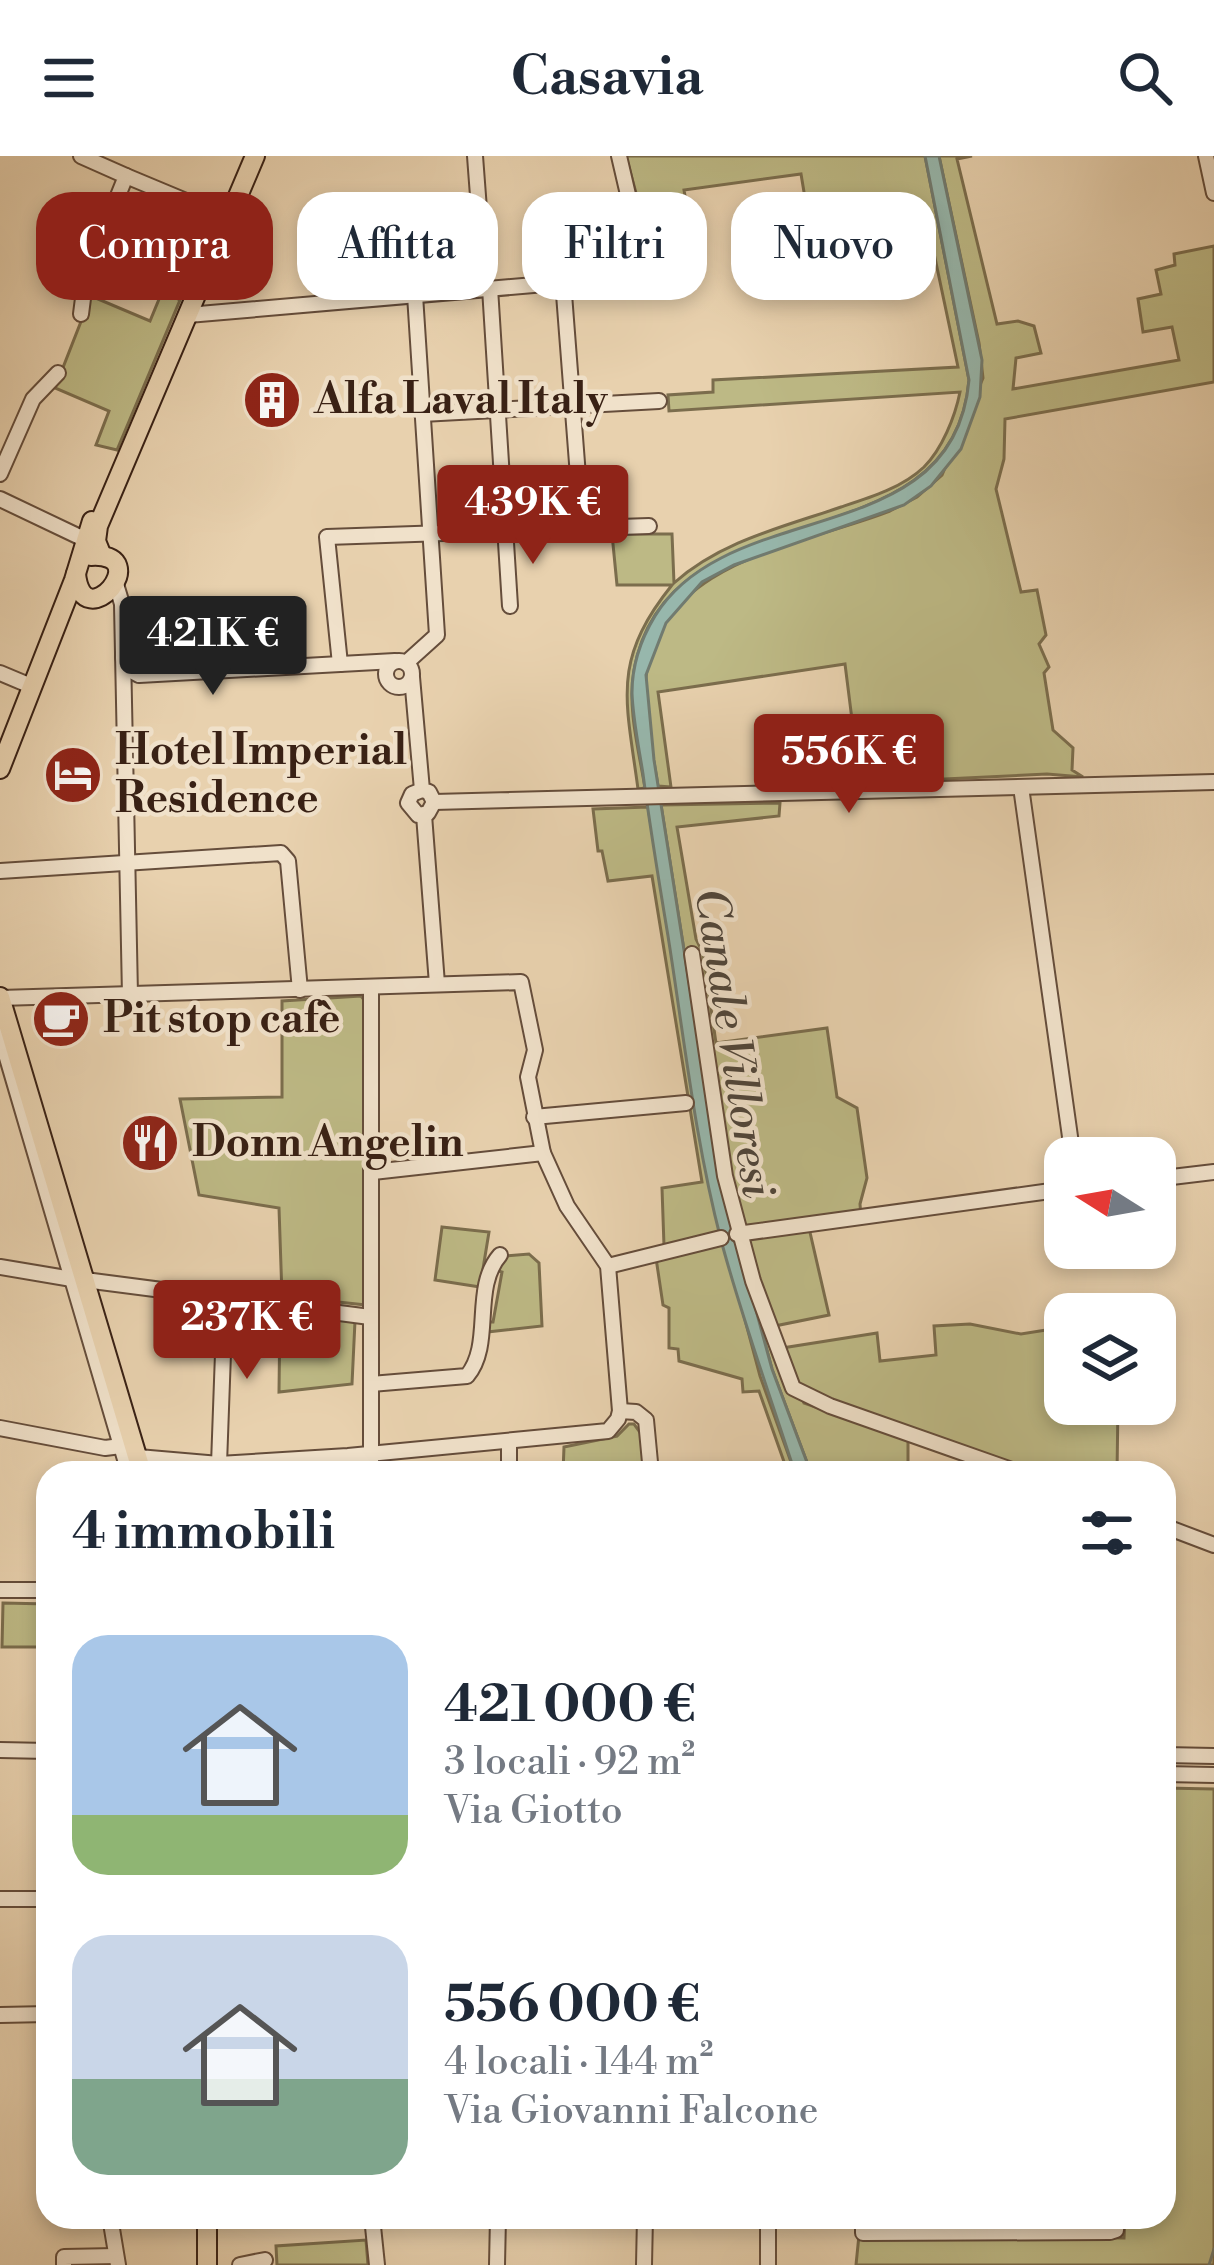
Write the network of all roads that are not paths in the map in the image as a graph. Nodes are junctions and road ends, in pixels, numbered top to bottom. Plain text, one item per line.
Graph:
1 (81, 156) edge
2 (255, 156) edge
3 (476, 156) edge
4 (619, 156) edge
5 (1206, 156) edge
6 (126, 176) junction
7 (164, 192) edge
8 (240, 192) edge
9 (479, 192) edge
10 (627, 192) edge
11 (1214, 194) edge
12 (194, 300) edge
13 (367, 300) edge
14 (415, 300) edge
15 (489, 300) edge
16 (565, 300) edge
17 (81, 314) dead end
18 (188, 315) junction
19 (58, 373) dead end
20 (659, 401) dead end
21 (574, 406) junction
22 (498, 410) junction
23 (422, 414) junction
24 (134, 444) junction
25 (0, 474) edge
26 (0, 499) edge
27 (94, 518) junction
28 (60, 526) junction
29 (649, 526) dead end
30 (582, 528) junction
31 (506, 530) junction
32 (430, 533) junction
33 (84, 539) junction
34 (102, 556) junction
35 (77, 569) junction
36 (116, 584) junction
37 (93, 597) junction
38 (510, 606) dead end
39 (121, 619) junction
40 (49, 642) junction
41 (121, 652) junction
42 (344, 664) junction
43 (404, 667) junction
44 (0, 673) edge
45 (139, 675) junction
46 (391, 682) junction
47 (31, 686) junction
48 (123, 702) junction
49 (416, 718) junction
50 (0, 769) edge
51 (1214, 782) edge
52 (1022, 787) junction
53 (422, 790) junction
54 (429, 809) junction
55 (127, 863) junction
56 (0, 871) edge
57 (692, 954) dead end
58 (437, 984) junction
59 (371, 988) junction
60 (300, 990) junction
61 (130, 995) junction
62 (0, 998) edge
63 (0, 1034) edge
64 (686, 1103) dead end
65 (534, 1118) junction
66 (1070, 1137) edge
67 (543, 1154) junction
68 (373, 1172) junction
69 (1214, 1172) edge
70 (1176, 1177) edge
71 (1044, 1192) edge
72 (732, 1235) junction
73 (500, 1255) dead end
74 (608, 1266) junction
75 (0, 1268) edge
76 (79, 1280) junction
77 (225, 1298) junction
78 (370, 1317) junction
79 (371, 1384) junction
80 (620, 1411) junction
81 (0, 1428) edge
82 (509, 1442) junction
83 (371, 1454) junction
84 (130, 1461) edge
85 (132, 1461) edge
86 (219, 1461) edge
87 (265, 1461) edge
88 (371, 1461) edge
89 (509, 1461) edge
90 (650, 1461) edge
91 (972, 1461) edge
92 (1176, 1531) edge
93 (1214, 1545) edge
94 (0, 1590) edge
95 (36, 1590) edge
96 (0, 1750) edge
97 (36, 1751) edge
98 (1176, 1755) edge
99 (1214, 1756) edge
100 (1176, 1774) edge
101 (1214, 1775) edge
102 (0, 1899) edge
103 (36, 1899) edge
104 (36, 2014) edge
105 (0, 2015) edge
106 (112, 2229) edge
107 (207, 2229) edge
108 (374, 2229) edge
109 (498, 2229) edge
110 (645, 2229) edge
111 (768, 2229) edge
112 (1051, 2229) edge
113 (1116, 2229) edge
114 (117, 2260) edge
115 (265, 2260) dead end
116 (64, 2265) edge
117 (207, 2265) edge
118 (240, 2265) edge
119 (376, 2265) edge
120 (496, 2265) edge
121 (644, 2265) edge
122 (767, 2265) edge

1 - 6 street
2 - 8 main road
3 - 9 street
4 - 10 street
5 - 11 street
6 - 7 street
6 - 17 street
12 - 18 main road
13 - 18 street
14 - 23 street
15 - 22 street
16 - 21 street
18 - 24 main road
19 - 25 street
20 - 21 street
21 - 22 street
21 - 30 street
22 - 23 street
22 - 31 street
23 - 32 street
24 - 27 main road
24 - 34 main road
26 - 28 street
27 - 28 street
27 - 33 main road
28 - 33 street
29 - 30 street
30 - 31 street
31 - 32 street
31 - 38 street
32 - 42 street
32 - 43 street
33 - 35 main road
34 - 35 main road
34 - 36 main road
35 - 37 main road
35 - 40 main road
36 - 37 main road
36 - 39 street
37 - 39 street
37 - 40 main road
39 - 41 street
40 - 47 main road
41 - 45 street
41 - 48 street
42 - 43 street
42 - 45 street
42 - 46 street
43 - 46 street
43 - 46 street
43 - 49 street
44 - 47 street
45 - 48 street
46 - 49 street
47 - 50 main road
48 - 55 street
49 - 53 street
51 - 52 street
52 - 54 street
52 - 66 street
53 - 54 street
53 - 54 street
54 - 58 street
55 - 56 street
55 - 60 street
55 - 61 street
57 - 72 street
58 - 59 street
58 - 65 street
59 - 60 street
59 - 68 street
60 - 61 street
61 - 62 street
62 - 76 main road
63 - 76 street
64 - 65 street
65 - 67 street
67 - 68 street
67 - 74 street
68 - 78 street
69 - 70 street
71 - 72 street
72 - 74 street
72 - 91 street
73 - 79 street
74 - 80 street
75 - 76 street
76 - 77 street
76 - 85 main road
77 - 78 street
77 - 86 street
78 - 79 street
79 - 83 street
80 - 82 street
80 - 90 street
81 - 84 street
82 - 83 street
82 - 89 street
83 - 87 street
83 - 88 street
92 - 93 street
94 - 95 street
96 - 97 street
98 - 99 street
100 - 101 street
102 - 103 street
104 - 105 street
106 - 114 street
107 - 117 main road
108 - 119 street
109 - 120 street
110 - 121 street
111 - 122 street
112 - 113 street
114 - 116 street
115 - 118 street

